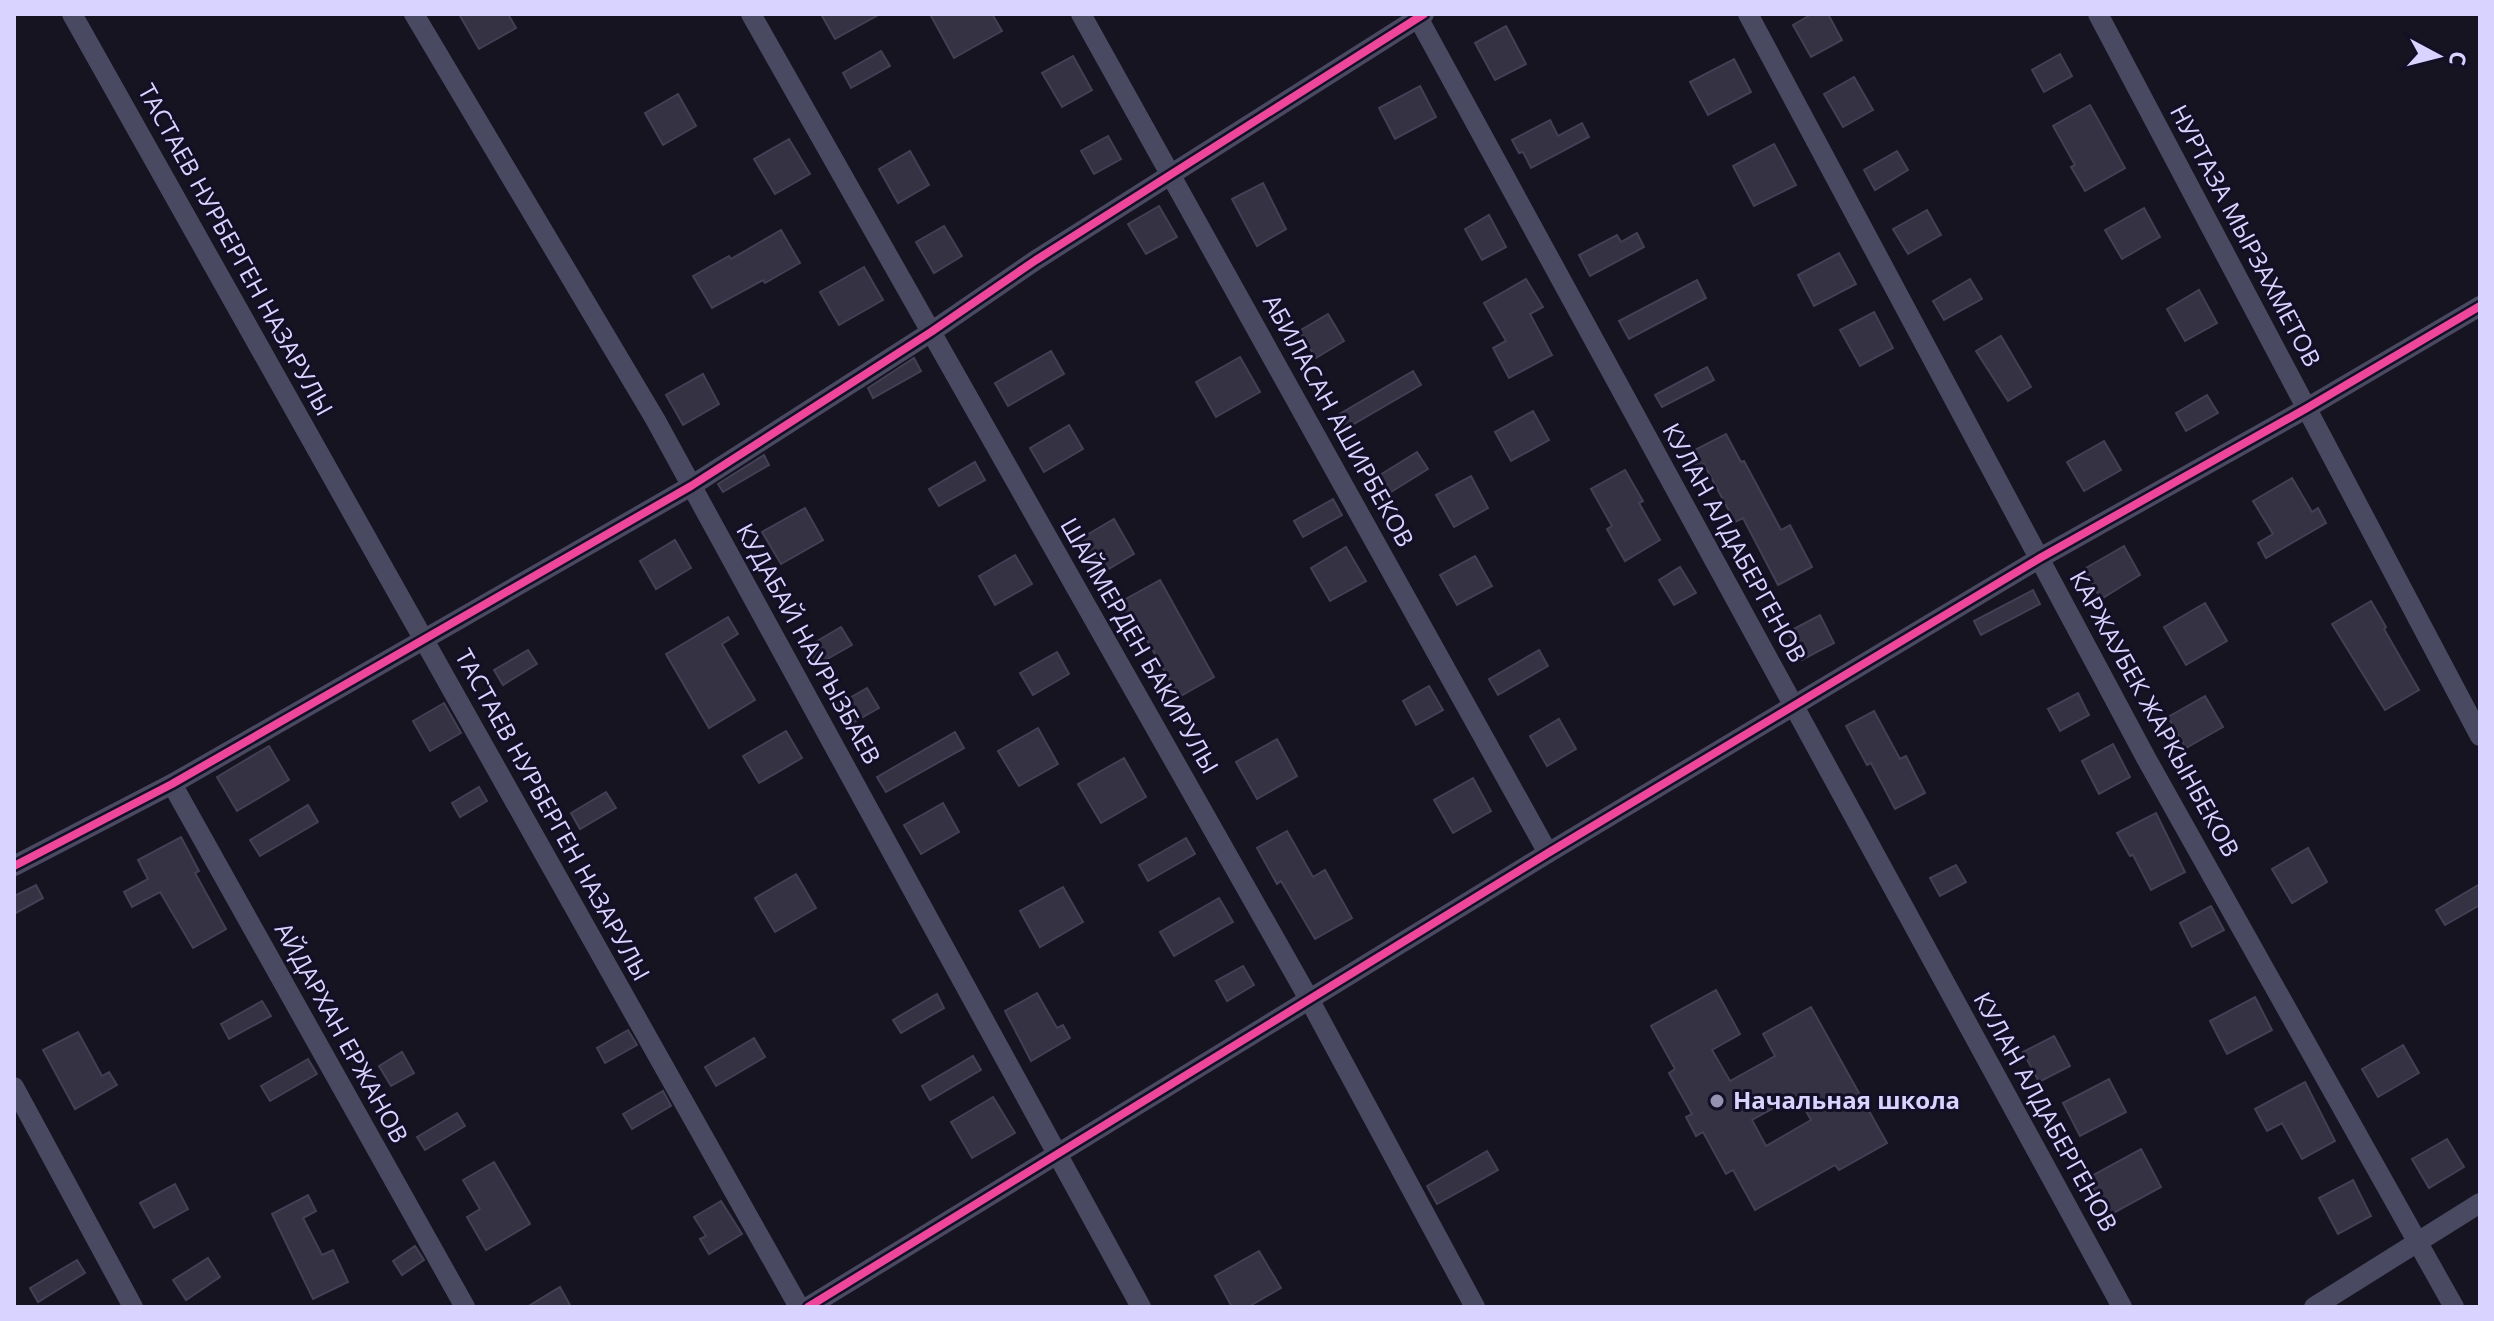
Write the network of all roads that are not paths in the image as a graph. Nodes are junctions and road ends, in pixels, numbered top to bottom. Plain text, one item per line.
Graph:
1 (72, 14) edge
2 (414, 14) edge
3 (751, 14) edge
4 (1081, 14) edge
5 (1748, 14) edge
6 (2098, 14) edge
7 (1419, 15) edge
8 (1171, 175) junction
9 (2480, 306) edge
10 (931, 332) junction
11 (2307, 408) junction
12 (691, 486) junction
13 (2040, 558) junction
14 (423, 639) junction
15 (1794, 707) junction
16 (2480, 736) edge
17 (172, 784) junction
18 (1548, 853) junction
19 (14, 866) edge
20 (1309, 999) junction
21 (14, 1087) edge
22 (1058, 1155) junction
23 (2480, 1203) edge
24 (2417, 1241) junction
25 (133, 1307) edge
26 (465, 1307) edge
27 (799, 1307) edge
28 (808, 1307) edge
29 (1141, 1307) edge
30 (1475, 1307) edge
31 (2122, 1307) edge
32 (2314, 1307) edge
33 (2454, 1307) edge

1 - 14 street, ТАСТАЕВ НУРБЕРГЕН НАЗАРУЛЫ
2 - 12 street, КУДАБАЙ НАУРЫЗБАЕВ
3 - 10 street, ШАЙМЕРДЕН БАКИРУЛЫ
4 - 8 street, АБИЛАСАН АШИРБЕКОВ
5 - 13 street, КАРЖАУБЕК ЖАРКЫНБЕКОВ
6 - 11 street, НУРТАЗА МЫРЗАХМЕТОВ
7 - 8 street
7 - 15 street, КУЛАН АЛДАБЕРГЕНОВ
8 - 10 street
8 - 18 street, АБИЛАСАН АШИРБЕКОВ
9 - 11 street
10 - 12 street
10 - 20 street, ШАЙМЕРДЕН БАКИРУЛЫ
11 - 13 street
11 - 16 street, НУРТАЗА МЫРЗАХМЕТОВ
12 - 14 street
12 - 22 street, КУДАБАЙ НАУРЫЗБАЕВ
13 - 15 street
13 - 24 street, КАРЖАУБЕК ЖАРКЫНБЕКОВ
14 - 17 street
14 - 27 street, ТАСТАЕВ НУРБЕРГЕН НАЗАРУЛЫ
15 - 18 street
15 - 31 street, КУЛАН АЛДАБЕРГЕНОВ
17 - 19 street
17 - 26 street, АЙДАРХАН ЕРЖАНОВ
18 - 20 street
20 - 22 street
20 - 30 street, ШАЙМЕРДЕН БАКИРУЛЫ
21 - 25 street
22 - 28 street
22 - 29 street, КУДАБАЙ НАУРЫЗБАЕВ
23 - 24 street
24 - 32 street
24 - 33 street, КАРЖАУБЕК ЖАРКЫНБЕКОВ

